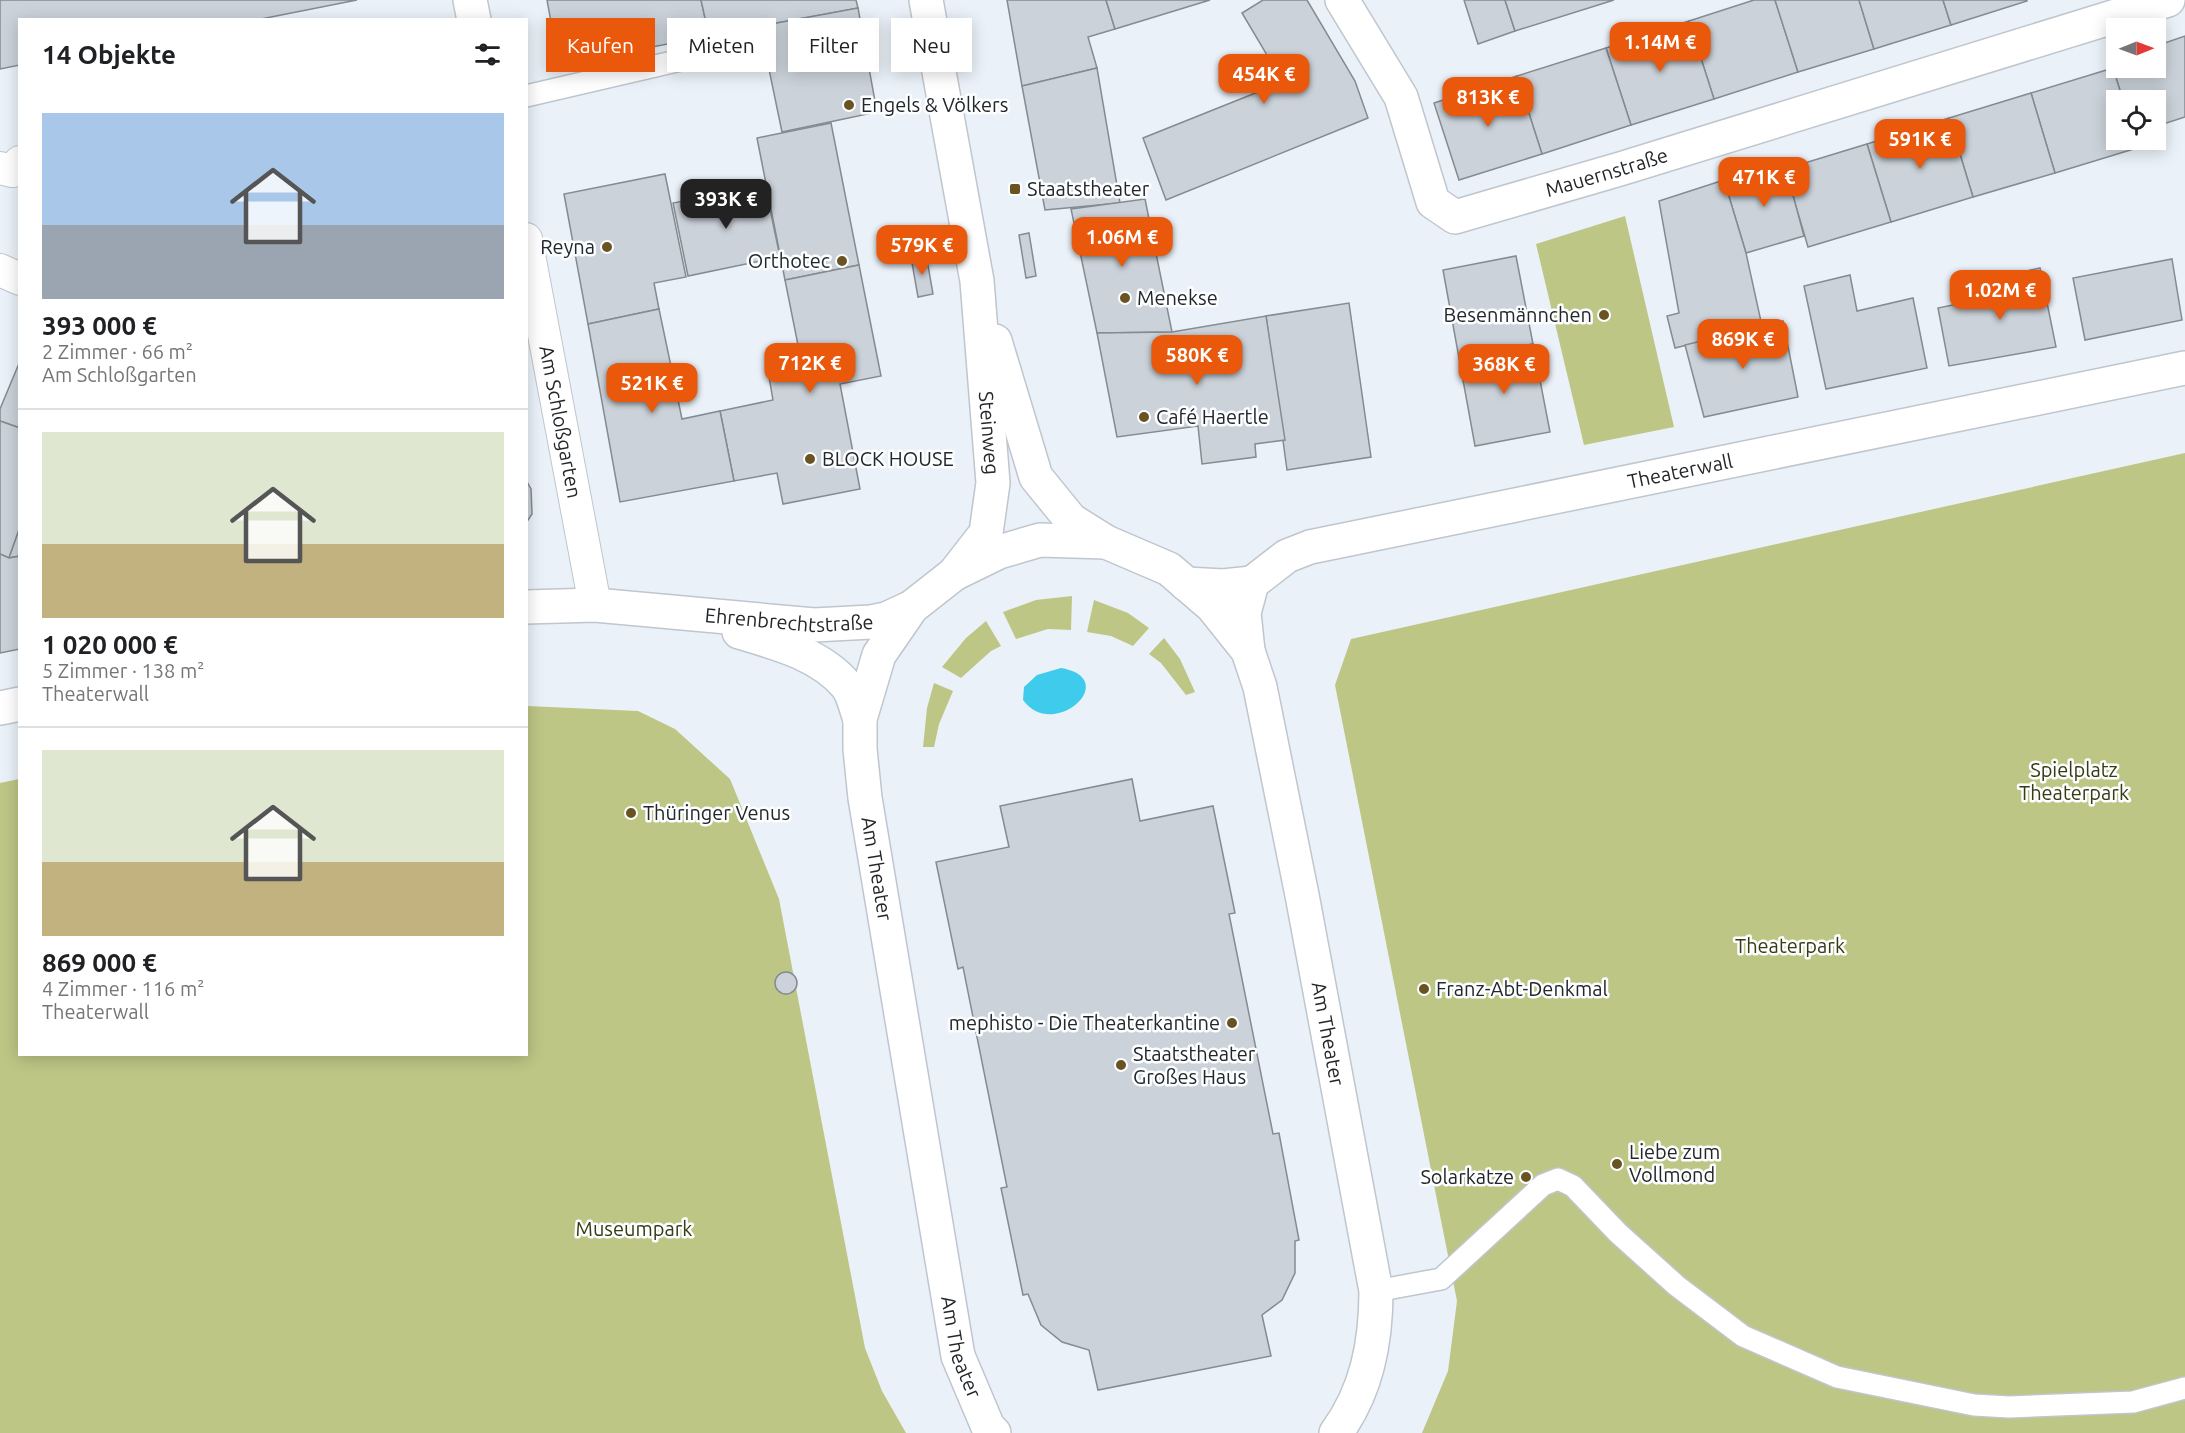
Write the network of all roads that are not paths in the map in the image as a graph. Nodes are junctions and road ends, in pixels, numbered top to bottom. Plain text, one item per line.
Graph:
1 (470, 0) edge
2 (926, 0) edge
3 (1342, 0) edge
4 (2168, 0) edge
5 (474, 18) edge
6 (667, 63) edge
7 (528, 96) edge
8 (528, 250) edge
9 (0, 270) edge
10 (18, 278) edge
11 (976, 280) junction
12 (2185, 368) edge
13 (1106, 542) junction
14 (954, 574) junction
15 (1252, 583) junction
16 (1186, 584) junction
17 (595, 606) junction
18 (528, 607) edge
19 (912, 607) junction
20 (665, 611) junction
21 (1248, 651) junction
22 (18, 704) edge
23 (0, 708) edge
24 (860, 719) junction
25 (1376, 1291) junction
26 (2185, 1388) edge
27 (994, 1433) edge
28 (1336, 1433) edge

1 - 5 street
2 - 11 street, Steinweg
3 - 4 street, Mauernstraße
6 - 7 lane
8 - 17 street, Am Schloßgarten
9 - 10 street
11 - 13 street, Steinweg
11 - 14 street, Steinweg
12 - 15 street, Theaterwall
13 - 14 street, Am Theater
13 - 16 street, Am Theater
14 - 19 street, Am Theater
15 - 16 street
15 - 21 street
16 - 21 street, Am Theater
17 - 18 street, Ehrenbrechtstraße
17 - 20 street, Ehrenbrechtstraße
19 - 20 street, Ehrenbrechtstraße
19 - 24 street, Am Theater
20 - 24 street, Ehrenbrechtstraße
21 - 25 street, Am Theater
22 - 23 street
24 - 27 street, Am Theater
25 - 26 lane
25 - 28 street, Am Theater

